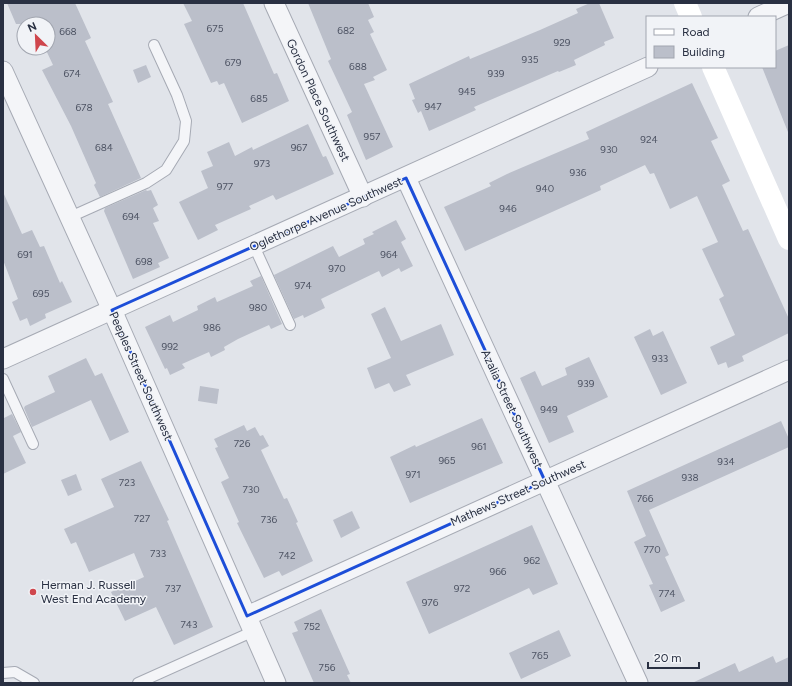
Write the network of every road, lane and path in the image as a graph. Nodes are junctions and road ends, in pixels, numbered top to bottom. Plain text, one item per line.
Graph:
1 (274, 3) edge
2 (685, 3) edge
3 (788, 3) edge
4 (691, 16) edge
5 (760, 16) edge
6 (154, 45) dead end
7 (646, 68) edge
8 (713, 68) edge
9 (3, 71) edge
10 (406, 178) junction
11 (363, 197) junction
12 (70, 217) junction
13 (789, 239) edge
14 (254, 246) junction
15 (112, 310) junction
16 (290, 325) dead end
17 (3, 359) edge
18 (789, 370) edge
19 (3, 379) edge
20 (33, 444) dead end
21 (545, 481) junction
22 (250, 624) junction
23 (3, 673) edge
24 (34, 683) edge
25 (138, 683) edge
26 (276, 683) edge
27 (638, 683) edge

1 - 11 street, Gordon Place Southwest
2 - 4 street
3 - 5 street
6 - 12 lane
7 - 10 street, Oglethorpe Avenue Southwest
8 - 13 street
9 - 12 street, Peeples Street Southwest
10 - 11 street, Oglethorpe Avenue Southwest
10 - 21 street, Azalia Street Southwest
11 - 14 street, Oglethorpe Avenue Southwest
12 - 15 street, Peeples Street Southwest
14 - 15 street, Oglethorpe Avenue Southwest
14 - 16 lane
15 - 17 street, Oglethorpe Avenue Southwest
15 - 22 street, Peeples Street Southwest
18 - 21 street, Mathews Street Southwest
19 - 20 lane
21 - 22 street, Mathews Street Southwest
21 - 27 street, Azalia Street Southwest
22 - 25 lane
22 - 26 street, Peeples Street Southwest
23 - 24 lane

